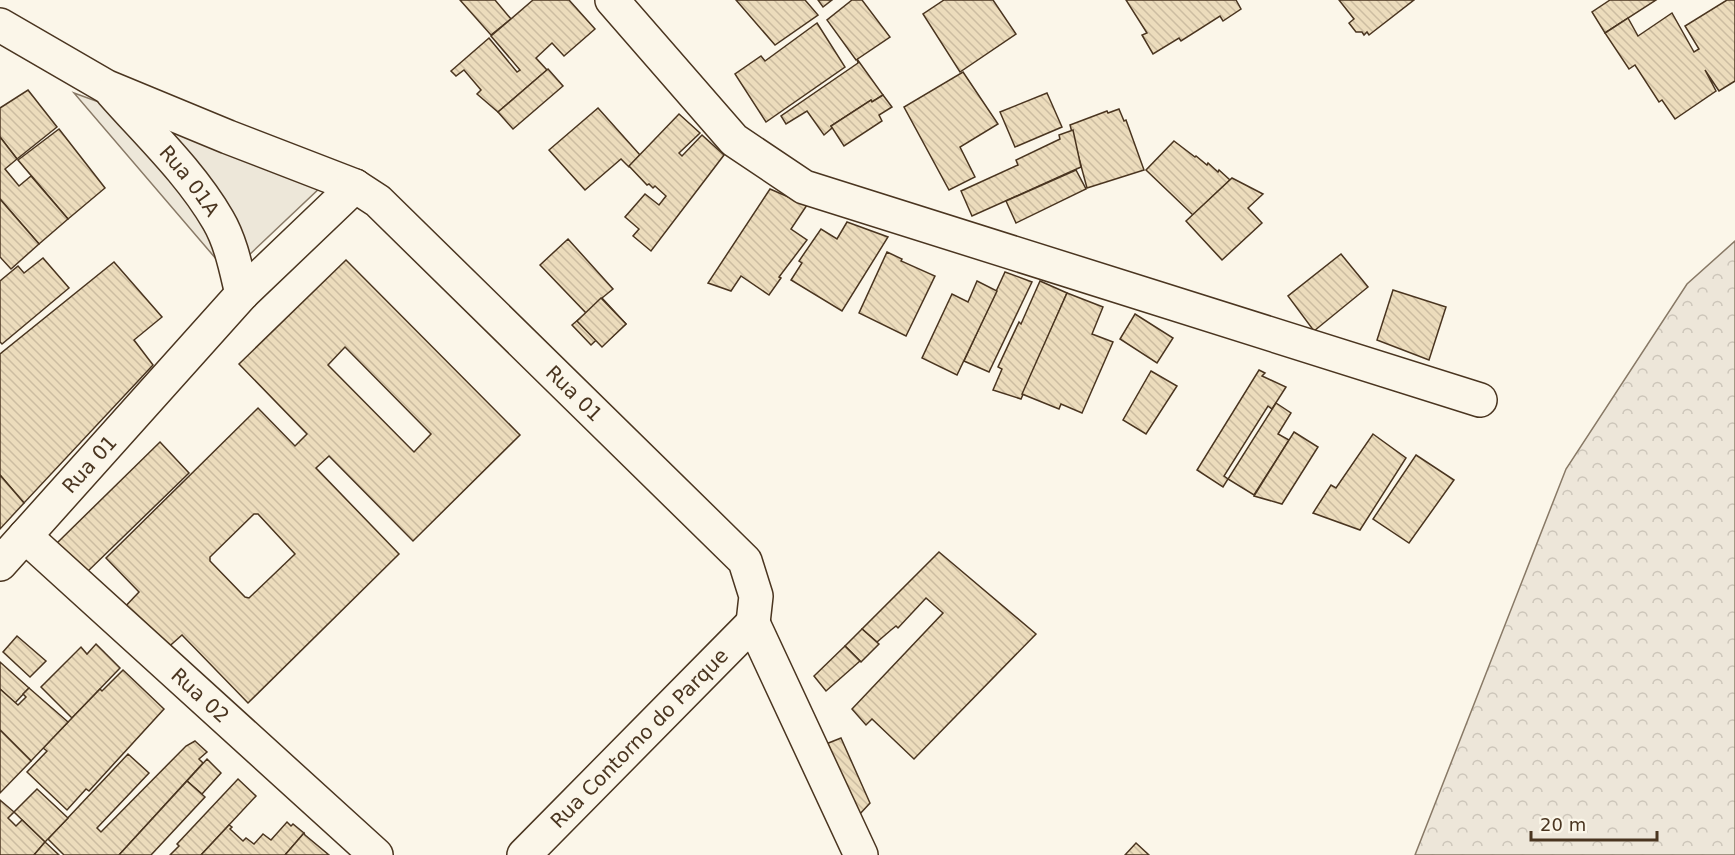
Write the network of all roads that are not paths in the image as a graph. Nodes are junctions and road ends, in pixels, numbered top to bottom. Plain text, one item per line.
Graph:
1 (612, 0) edge
2 (0, 25) edge
3 (107, 87) junction
4 (355, 186) junction
5 (242, 294) junction
6 (1480, 400) dead end
7 (25, 536) junction
8 (0, 564) edge
9 (753, 623) junction
10 (376, 855) edge
11 (524, 855) edge
12 (861, 855) edge

1 - 6 street
2 - 3 street, Rua 01
3 - 4 street, Rua 01
3 - 5 street, Rua 01A
4 - 5 street, Rua 01
4 - 9 street, Rua 01
5 - 7 street, Rua 01
7 - 8 street, Rua 01
7 - 10 street, Rua 02
9 - 11 street, Rua Contorno do Parque
9 - 12 street

